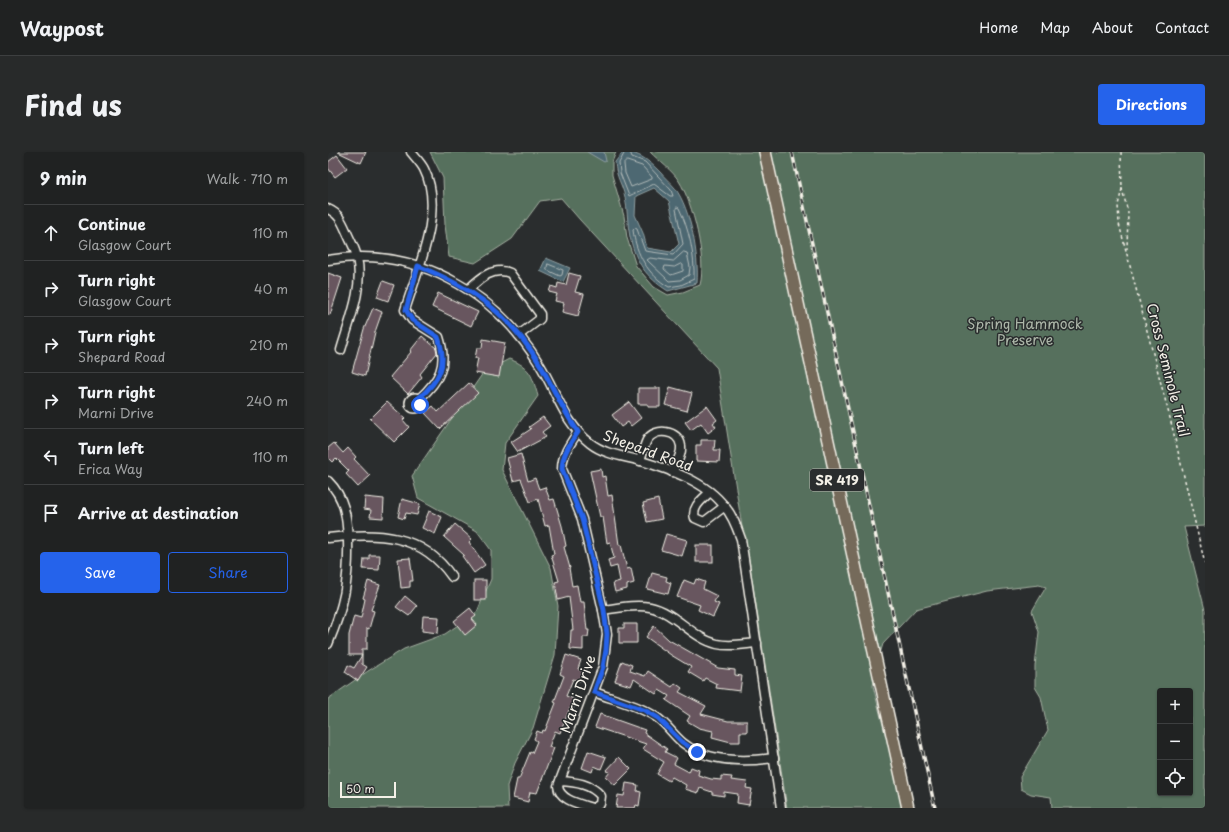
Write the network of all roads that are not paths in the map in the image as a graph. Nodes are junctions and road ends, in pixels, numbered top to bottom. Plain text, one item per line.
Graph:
1 (411, 152) edge
2 (765, 152) edge
3 (328, 210) edge
4 (357, 258) junction
5 (328, 260) edge
6 (418, 266) junction
7 (469, 289) junction
8 (519, 335) junction
9 (341, 350) dead end
10 (418, 399) dead end
11 (578, 432) junction
12 (640, 461) junction
13 (672, 472) junction
14 (328, 481) edge
15 (710, 492) junction
16 (725, 506) junction
17 (348, 537) junction
18 (328, 538) edge
19 (452, 577) dead end
20 (604, 610) junction
21 (328, 644) edge
22 (757, 644) junction
23 (594, 692) junction
24 (774, 758) junction
25 (560, 781) junction
26 (593, 808) edge
27 (781, 808) edge
28 (908, 808) edge

1 - 6 street
2 - 28 main road, SR 419
3 - 4 street
4 - 5 street, Shepard Road
4 - 6 street, Shepard Road
4 - 9 street
6 - 7 street, Shepard Road
6 - 10 street
7 - 8 street, Shepard Road
7 - 8 street
8 - 11 street, Shepard Road
11 - 12 street, Shepard Road
11 - 20 street, Marni Drive
12 - 13 street, Shepard Road
12 - 13 street
13 - 15 street, Shepard Road
14 - 17 street
15 - 16 street, Shepard Road
15 - 16 street
16 - 22 street, Shepard Road
17 - 18 street
17 - 19 street
17 - 21 street
20 - 22 street
20 - 23 street, Marni Drive
22 - 24 street, Shepard Road
23 - 24 street
23 - 25 street, Marni Drive
24 - 27 street, Shepard Road
25 - 26 street
25 - 26 street

